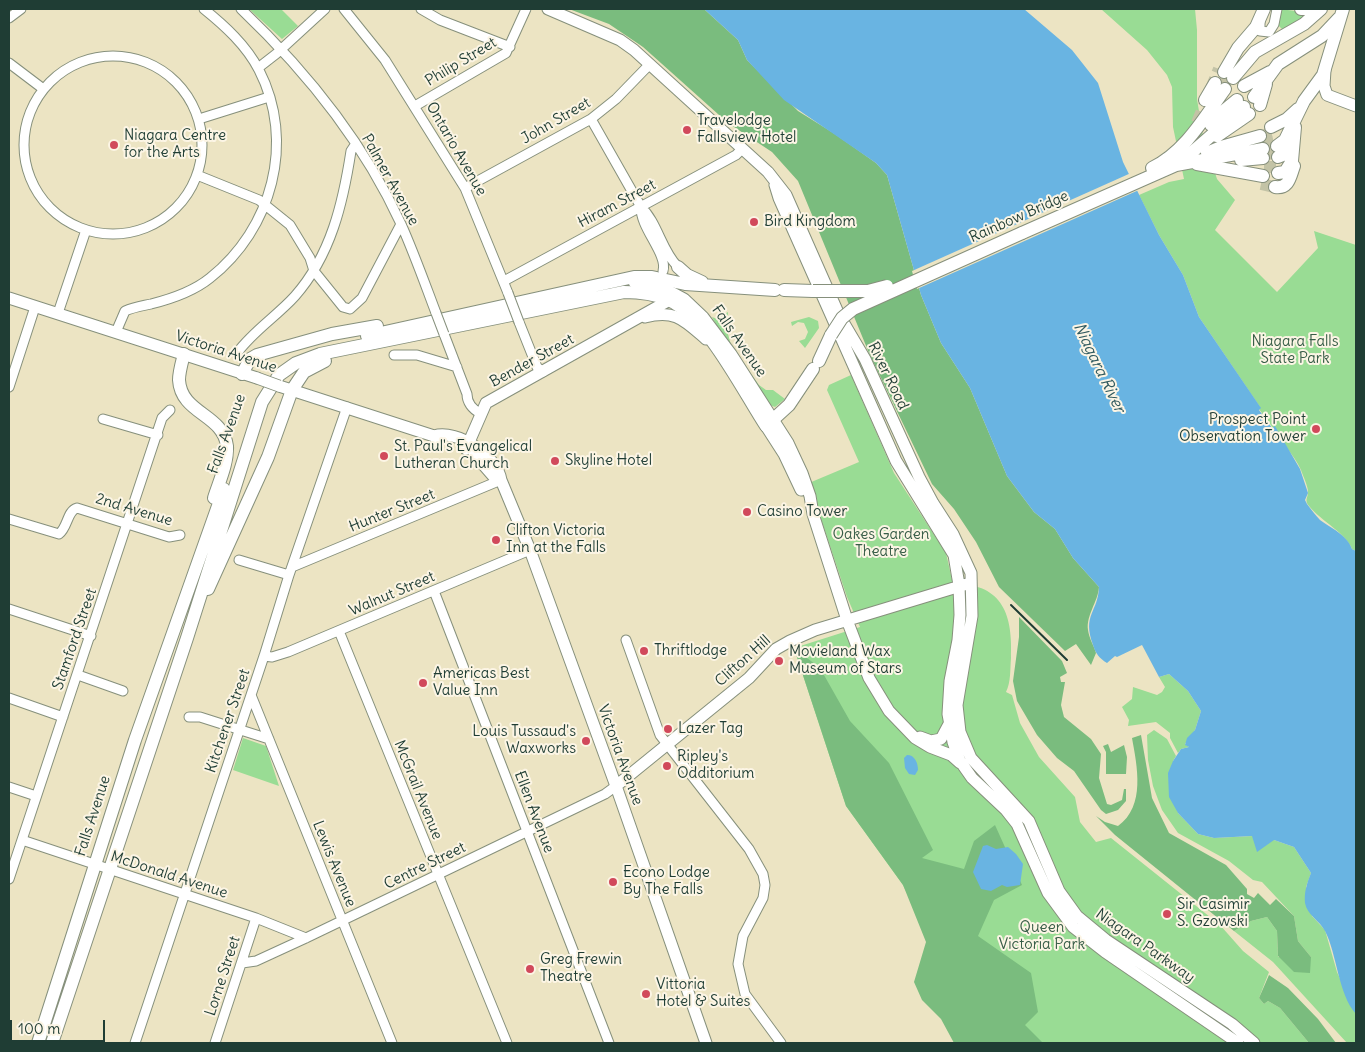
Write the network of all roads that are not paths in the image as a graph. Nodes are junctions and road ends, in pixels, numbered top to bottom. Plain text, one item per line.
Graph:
1 (21, 9) edge
2 (204, 9) edge
3 (241, 9) edge
4 (325, 9) edge
5 (344, 9) edge
6 (421, 9) edge
7 (526, 9) edge
8 (548, 9) edge
9 (1277, 9) edge
10 (1321, 9) edge
11 (1343, 10) edge
12 (1262, 14) edge
13 (9, 18) edge
14 (1275, 21) junction
15 (1290, 33) junction
16 (510, 47) junction
17 (282, 49) junction
18 (9, 63) edge
19 (650, 64) junction
20 (1327, 64) junction
21 (258, 68) junction
22 (1238, 78) junction
23 (42, 88) junction
24 (269, 96) junction
25 (415, 106) junction
26 (1356, 106) edge
27 (199, 119) junction
28 (591, 119) junction
29 (1217, 138) junction
30 (1284, 142) junction
31 (356, 144) junction
32 (742, 149) junction
33 (1262, 156) junction
34 (1194, 157) junction
35 (197, 175) junction
36 (775, 183) junction
37 (465, 188) junction
38 (265, 207) junction
39 (640, 207) junction
40 (401, 224) junction
41 (86, 230) junction
42 (678, 268) joint
43 (314, 270) junction
44 (657, 274) junction
45 (504, 281) junction
46 (598, 286) junction
47 (716, 286) junction
48 (9, 298) edge
49 (674, 298) junction
50 (35, 307) junction
51 (58, 313) junction
52 (636, 319) junction
53 (436, 325) junction
54 (116, 332) junction
55 (715, 346) junction
56 (237, 353) dead end
57 (184, 354) junction
58 (394, 355) dead end
59 (457, 367) junction
60 (543, 372) junction
61 (242, 374) junction
62 (9, 387) edge
63 (292, 390) junction
64 (347, 408) junction
65 (170, 410) dead end
66 (480, 413) junction
67 (103, 419) dead end
68 (770, 424) junction
69 (158, 436) junction
70 (467, 446) junction
71 (501, 480) junction
72 (9, 519) edge
73 (129, 524) junction
74 (180, 535) dead end
75 (530, 550) junction
76 (239, 560) dead end
77 (198, 564) junction
78 (290, 571) junction
79 (972, 584) junction
80 (959, 585) junction
81 (434, 591) junction
82 (9, 609) edge
83 (847, 620) junction
84 (339, 631) junction
85 (91, 636) junction
86 (187, 638) junction
87 (626, 640) dead end
88 (264, 656) junction
89 (78, 675) junction
90 (123, 691) dead end
91 (251, 695) junction
92 (9, 698) edge
93 (63, 716) junction
94 (189, 717) dead end
95 (949, 723) junction
96 (904, 726) junction
97 (239, 730) junction
98 (269, 739) junction
99 (667, 746) junction
100 (969, 774) junction
101 (616, 786) junction
102 (9, 787) edge
103 (36, 796) junction
104 (527, 832) junction
105 (22, 840) junction
106 (94, 865) junction
107 (110, 870) junction
108 (437, 875) junction
109 (9, 877) edge
110 (184, 894) junction
111 (256, 918) junction
112 (342, 920) junction
113 (306, 938) junction
114 (242, 963) junction
115 (39, 1039) edge
116 (52, 1043) edge
117 (136, 1043) edge
118 (215, 1043) edge
119 (392, 1043) edge
120 (506, 1043) edge
121 (608, 1043) edge
122 (706, 1043) edge
123 (781, 1043) edge
124 (1238, 1043) edge
125 (1254, 1043) edge

1 - 13 street
2 - 21 street
3 - 17 street, Palmer Avenue
4 - 17 street
5 - 25 street, Ontario Avenue
6 - 16 street
7 - 16 street, Philip Street
8 - 19 main road, River Road
9 - 14 street
10 - 15 highway
11 - 20 highway
11 - 22 highway
12 - 14 street
12 - 22 highway
14 - 15 street
15 - 22 highway
16 - 25 street, Philip Street
17 - 21 street
17 - 31 street, Palmer Avenue
18 - 23 street
19 - 28 street, John Street
19 - 32 main road, River Road
20 - 26 main road
20 - 30 highway
21 - 24 street
23 - 27 street
23 - 41 street
24 - 27 street
24 - 38 street
25 - 37 street, Ontario Avenue
27 - 35 street
28 - 37 street, John Street
28 - 39 street
29 - 29 highway
29 - 33 highway, Rainbow Bridge
29 - 33 highway
29 - 33 highway
29 - 34 highway
29 - 34 highway, Rainbow Bridge
29 - 34 highway
29 - 34 highway
30 - 30 highway
31 - 40 street, Palmer Avenue
31 - 43 street
32 - 36 main road, River Road
32 - 39 street, Hiram Street
34 - 47 highway, Rainbow Bridge, bridge
34 - 68 highway, Rainbow Bridge, bridge
35 - 38 street
35 - 41 street
36 - 79 main road, River Road
36 - 80 main road, River Road
37 - 45 street, Ontario Avenue
38 - 43 street
38 - 54 street
39 - 42 street
39 - 44 street
39 - 45 street, Hiram Street
40 - 43 street
40 - 53 street, Palmer Avenue
41 - 51 street
42 - 47 highway
43 - 56 street
44 - 46 highway
44 - 47 highway
45 - 60 street, Ontario Avenue, bridge
46 - 49 main road, Falls Avenue
46 - 53 highway, Falls Avenue
48 - 50 main road, Victoria Avenue
49 - 52 main road, Bender Street
49 - 53 highway, Falls Avenue
49 - 55 highway, Falls Avenue
49 - 68 main road, Falls Avenue
50 - 51 main road, Victoria Avenue
50 - 62 street
51 - 54 main road, Victoria Avenue
52 - 55 main road, Bender Street
52 - 60 main road, Bender Street
53 - 59 street, Palmer Avenue
53 - 61 highway
53 - 63 highway
53 - 77 highway, Falls Avenue
53 - 86 highway, Falls Avenue
54 - 57 main road, Victoria Avenue
55 - 68 highway, Falls Avenue
57 - 61 main road, Victoria Avenue
57 - 77 highway
58 - 59 street
59 - 66 street, Palmer Avenue
60 - 66 main road, Bender Street
61 - 63 main road, Victoria Avenue, bridge
63 - 64 main road, Victoria Avenue
63 - 86 highway
64 - 70 main road, Victoria Avenue
64 - 78 street, Kitchener Street
65 - 69 street, Stamford Street
66 - 70 main road, Bender Street
67 - 69 street
68 - 83 main road, Falls Avenue
69 - 73 street, Stamford Street
70 - 71 main road, Victoria Avenue
71 - 75 main road, Victoria Avenue
71 - 78 street, Hunter Street
72 - 73 street, 2nd Avenue
73 - 74 street, 2nd Avenue
73 - 85 street, Stamford Street
75 - 81 street, Walnut Street
75 - 101 main road, Victoria Avenue
76 - 78 street
77 - 106 highway, Falls Avenue
78 - 88 street, Kitchener Street
79 - 80 main road, Clifton Hill
79 - 125 main road, Niagara Parkway
80 - 83 main road, Clifton Hill
80 - 95 main road, Niagara Parkway
81 - 84 street, Walnut Street
81 - 104 street, Ellen Avenue
82 - 85 street
83 - 96 main road, Falls Avenue
83 - 99 main road, Clifton Hill
84 - 88 street, Walnut Street
84 - 108 street, McGrail Avenue
85 - 89 street, Stamford Street
86 - 107 highway, Falls Avenue
87 - 99 street
88 - 91 street, Kitchener Street
89 - 90 street
89 - 93 street, Stamford Street
91 - 97 street, Kitchener Street
91 - 98 street, Lewis Avenue
92 - 93 street
93 - 103 street, Stamford Street
94 - 97 street
95 - 96 main road, Falls Avenue
95 - 100 main road, Niagara Parkway
96 - 100 main road, Falls Avenue
97 - 98 street
97 - 110 street, Kitchener Street
98 - 112 street, Lewis Avenue
99 - 101 main road, Clifton Hill
99 - 123 street
100 - 124 main road, Niagara Parkway
101 - 104 street, Centre Street
101 - 122 main road, Victoria Avenue
102 - 103 street
103 - 105 street, Stamford Street
104 - 108 street, Centre Street
104 - 121 street, Ellen Avenue
105 - 106 street, McDonald Avenue
105 - 109 street, Stamford Street
106 - 107 street, McDonald Avenue
106 - 115 highway, Falls Avenue
107 - 110 street, McDonald Avenue
107 - 116 highway, Falls Avenue
108 - 112 street, Centre Street
108 - 120 street, McGrail Avenue
110 - 111 street, McDonald Avenue
110 - 117 street, Kitchener Street
111 - 113 street, McDonald Avenue
111 - 114 street, Lorne Street
112 - 113 street, Centre Street
112 - 119 street, Lewis Avenue
113 - 114 street, Centre Street
114 - 118 street, Lorne Street

